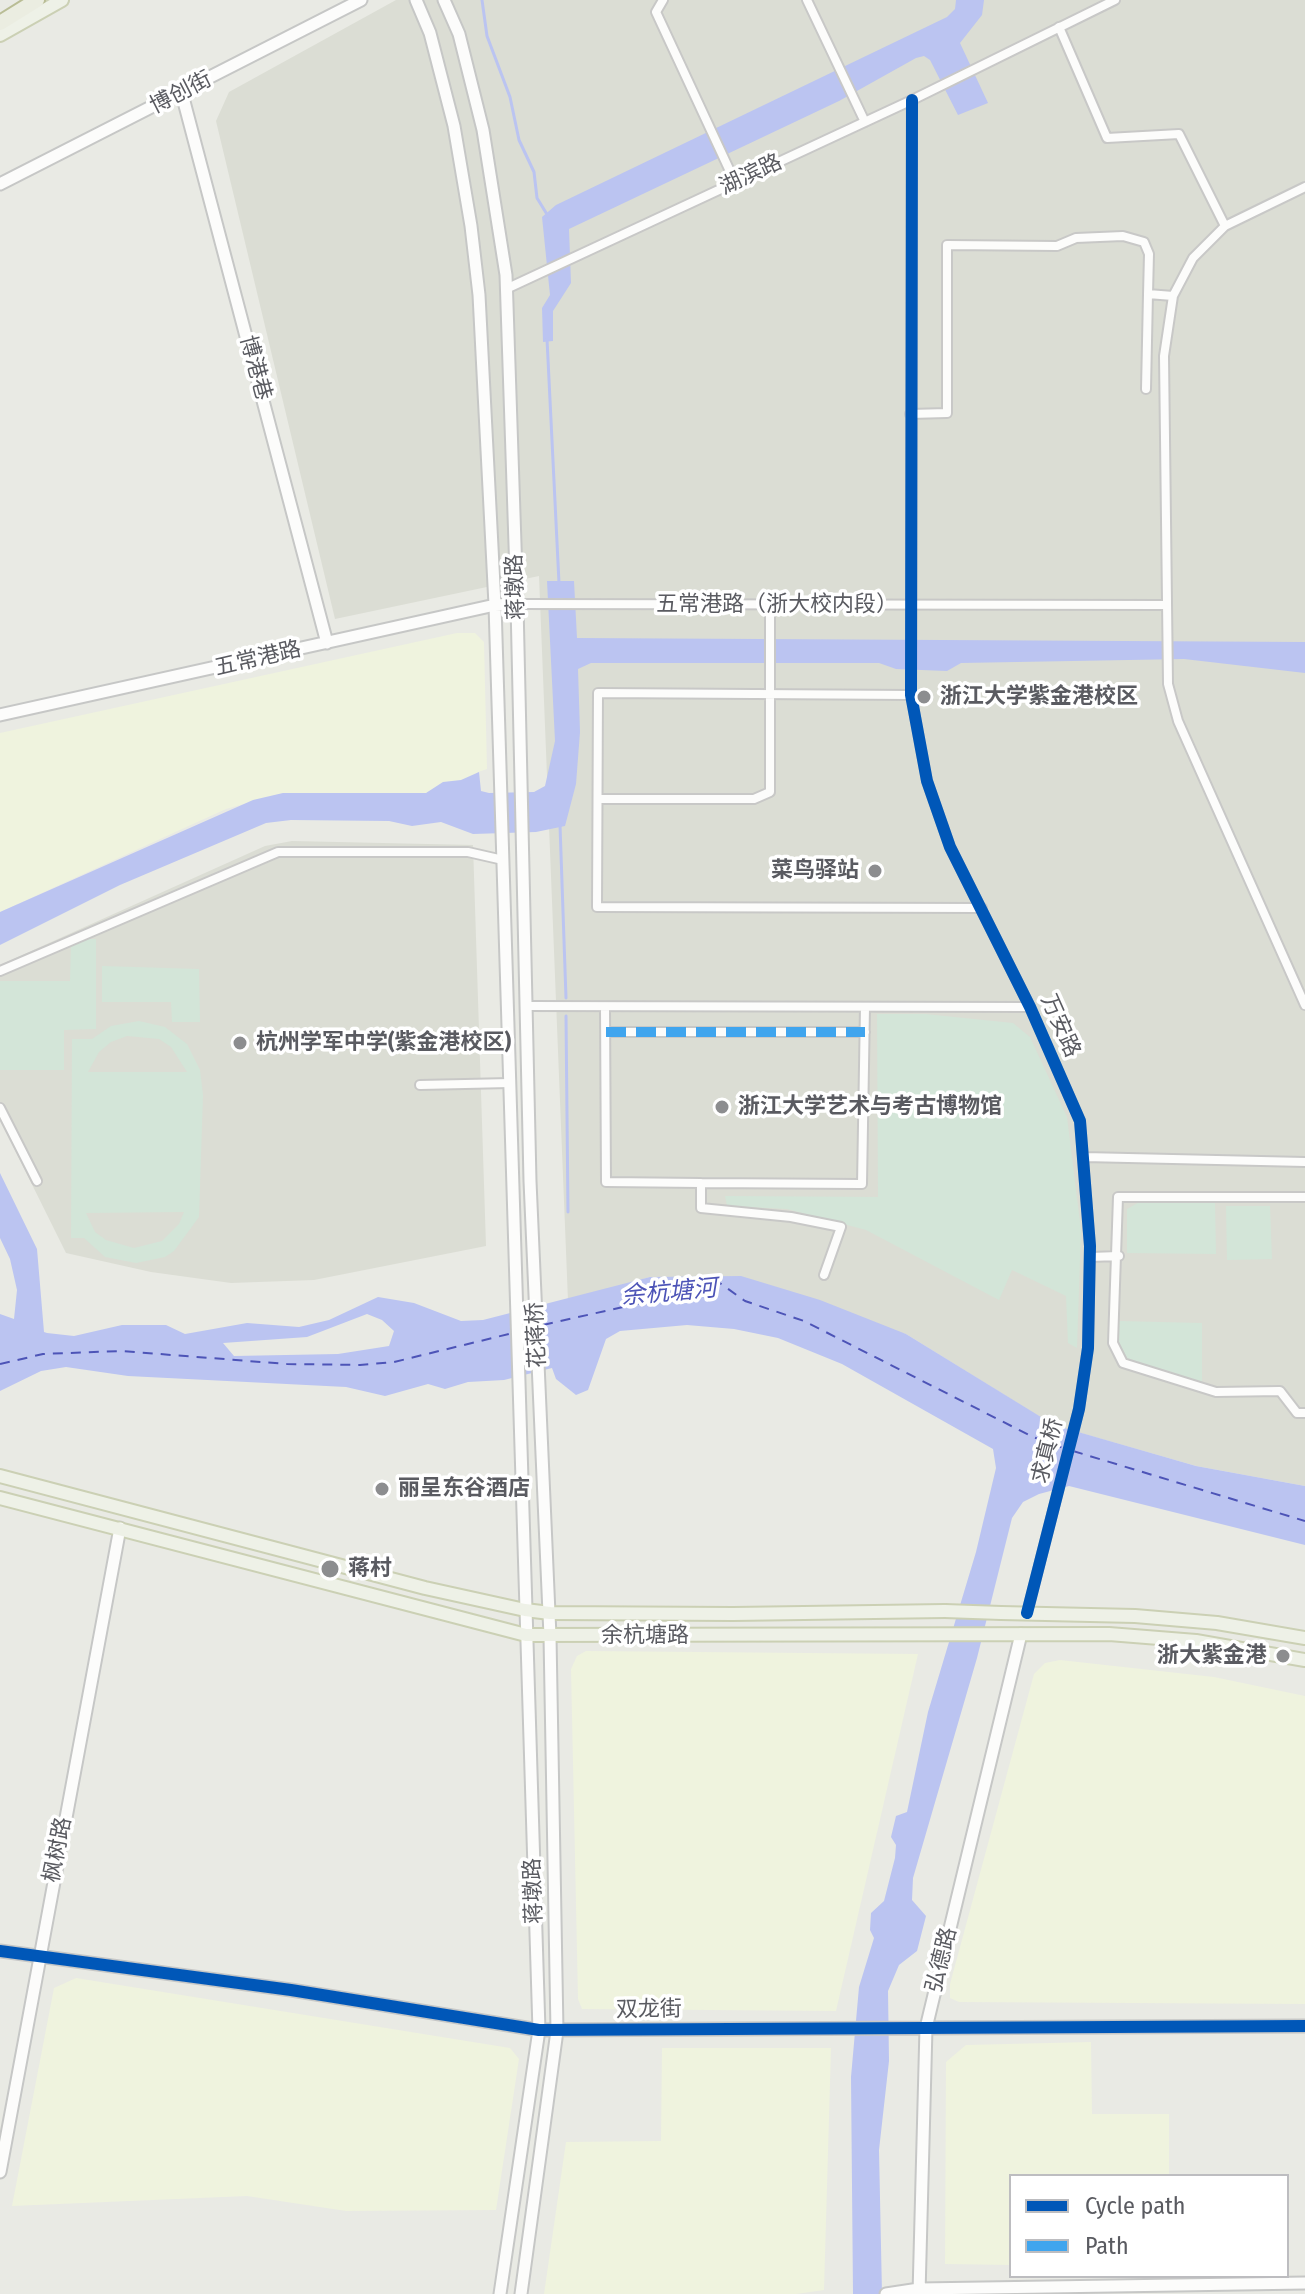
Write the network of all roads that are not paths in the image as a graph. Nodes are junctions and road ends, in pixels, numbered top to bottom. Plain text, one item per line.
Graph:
1 (37, 0) edge
2 (62, 0) edge
3 (361, 0) edge
4 (416, 0) edge
5 (444, 0) edge
6 (663, 0) edge
7 (807, 0) edge
8 (1115, 0) edge
9 (0, 23) edge
10 (1059, 27) junction
11 (0, 35) edge
12 (182, 94) junction
13 (912, 100) junction
14 (862, 118) junction
15 (734, 179) junction
16 (0, 184) edge
17 (1305, 187) edge
18 (1225, 226) junction
19 (506, 289) junction
20 (1148, 294) junction
21 (1173, 296) junction
22 (1146, 389) dead end
23 (910, 414) junction
24 (517, 604) junction
25 (495, 605) junction
26 (770, 605) junction
27 (1166, 605) junction
28 (909, 606) junction
29 (327, 643) junction
30 (772, 695) junction
31 (911, 695) junction
32 (0, 715) edge
33 (598, 799) junction
34 (503, 854) junction
35 (982, 908) junction
36 (0, 971) edge
37 (1305, 1005) edge
38 (525, 1006) junction
39 (865, 1007) junction
40 (1030, 1007) junction
41 (605, 1008) junction
42 (606, 1032) junction
43 (865, 1032) junction
44 (510, 1083) junction
45 (420, 1085) dead end
46 (0, 1108) edge
47 (1084, 1157) junction
48 (1305, 1162) edge
49 (513, 1180) joint
50 (37, 1181) dead end
51 (530, 1181) joint
52 (701, 1183) junction
53 (1305, 1197) edge
54 (1119, 1256) junction
55 (1090, 1257) junction
56 (824, 1275) dead end
57 (1079, 1409) joint
58 (1305, 1413) edge
59 (0, 1476) edge
60 (522, 1486) joint
61 (545, 1489) joint
62 (0, 1498) edge
63 (120, 1528) junction
64 (525, 1610) junction
65 (550, 1613) junction
66 (1027, 1613) junction
67 (1021, 1634) junction
68 (526, 1635) junction
69 (550, 1636) junction
70 (1305, 1638) edge
71 (1305, 1660) edge
72 (0, 1951) edge
73 (38, 1958) junction
74 (1305, 2026) edge
75 (926, 2028) junction
76 (539, 2030) junction
77 (557, 2031) junction
78 (0, 2172) edge
79 (1305, 2283) edge
80 (919, 2291) edge
81 (500, 2294) edge
82 (521, 2294) edge
83 (886, 2294) edge

1 - 9 highway
2 - 11 main road
3 - 12 main road, 博创街
4 - 25 main road, 蒋墩路
5 - 19 main road, 蒋墩路
6 - 15 street
7 - 14 street
8 - 10 street
10 - 13 street, 湖滨路
10 - 18 street
12 - 16 main road, 博创街
12 - 29 main road, 博港巷
13 - 14 street, 湖滨路
13 - 23 street, 万安路
14 - 15 street, 湖滨路
15 - 19 street, 湖滨路
17 - 18 street
18 - 21 street
19 - 24 main road, 蒋墩路
20 - 21 street
20 - 22 street
20 - 23 street
21 - 27 street
23 - 28 street, 万安路
24 - 25 main road, 五常港路
24 - 26 street, 五常港路（浙大校内段）
24 - 38 main road, 蒋墩路
25 - 29 main road, 五常港路
25 - 34 main road, 蒋墩路
26 - 28 street, 五常港路（浙大校内段）
26 - 30 street
27 - 28 street, 五常港路（浙大校内段）
27 - 37 street
28 - 31 street, 万安路
29 - 32 main road, 五常港路
30 - 31 street
30 - 33 street
30 - 33 street
31 - 35 street, 万安路
33 - 35 street
34 - 36 street
34 - 44 main road, 蒋墩路
35 - 40 street, 万安路
38 - 41 street
38 - 51 main road, 蒋墩路
39 - 40 street
39 - 41 street
39 - 43 street
40 - 47 street, 万安路
41 - 42 street
42 - 43 street
42 - 52 street
43 - 52 street
44 - 45 street
44 - 49 main road, 蒋墩路
46 - 50 street
47 - 48 street
47 - 55 street, 万安路
49 - 60 main road, 花蒋桥
51 - 61 main road, 花蒋桥
52 - 56 street
53 - 54 street
54 - 55 street
54 - 58 street
55 - 57 street, 万安路
57 - 66 street, 求真桥
59 - 64 main road, 余杭塘路
60 - 64 main road, 蒋墩路
61 - 65 main road, 蒋墩路
62 - 63 main road, 余杭塘路
63 - 68 main road, 余杭塘路
63 - 73 main road, 枫树路
64 - 65 main road, 余杭塘路
64 - 68 main road, 蒋墩路
65 - 66 main road, 余杭塘路, bridge
65 - 69 main road, 蒋墩路
66 - 70 main road, 余杭塘路
67 - 69 main road, 余杭塘路
67 - 71 main road, 余杭塘路
67 - 75 main road, 弘德路
68 - 69 main road, 余杭塘路
68 - 76 main road, 蒋墩路
69 - 77 main road, 蒋墩路
72 - 73 main road, 双龙街
73 - 76 main road, 双龙街
73 - 78 main road, 枫树路
74 - 75 main road, 双龙街
75 - 77 main road, 双龙街
75 - 80 main road, 弘德路
76 - 77 main road, 双龙街
76 - 81 main road, 蒋墩路
77 - 82 main road, 蒋墩路
79 - 80 main road
80 - 83 main road

